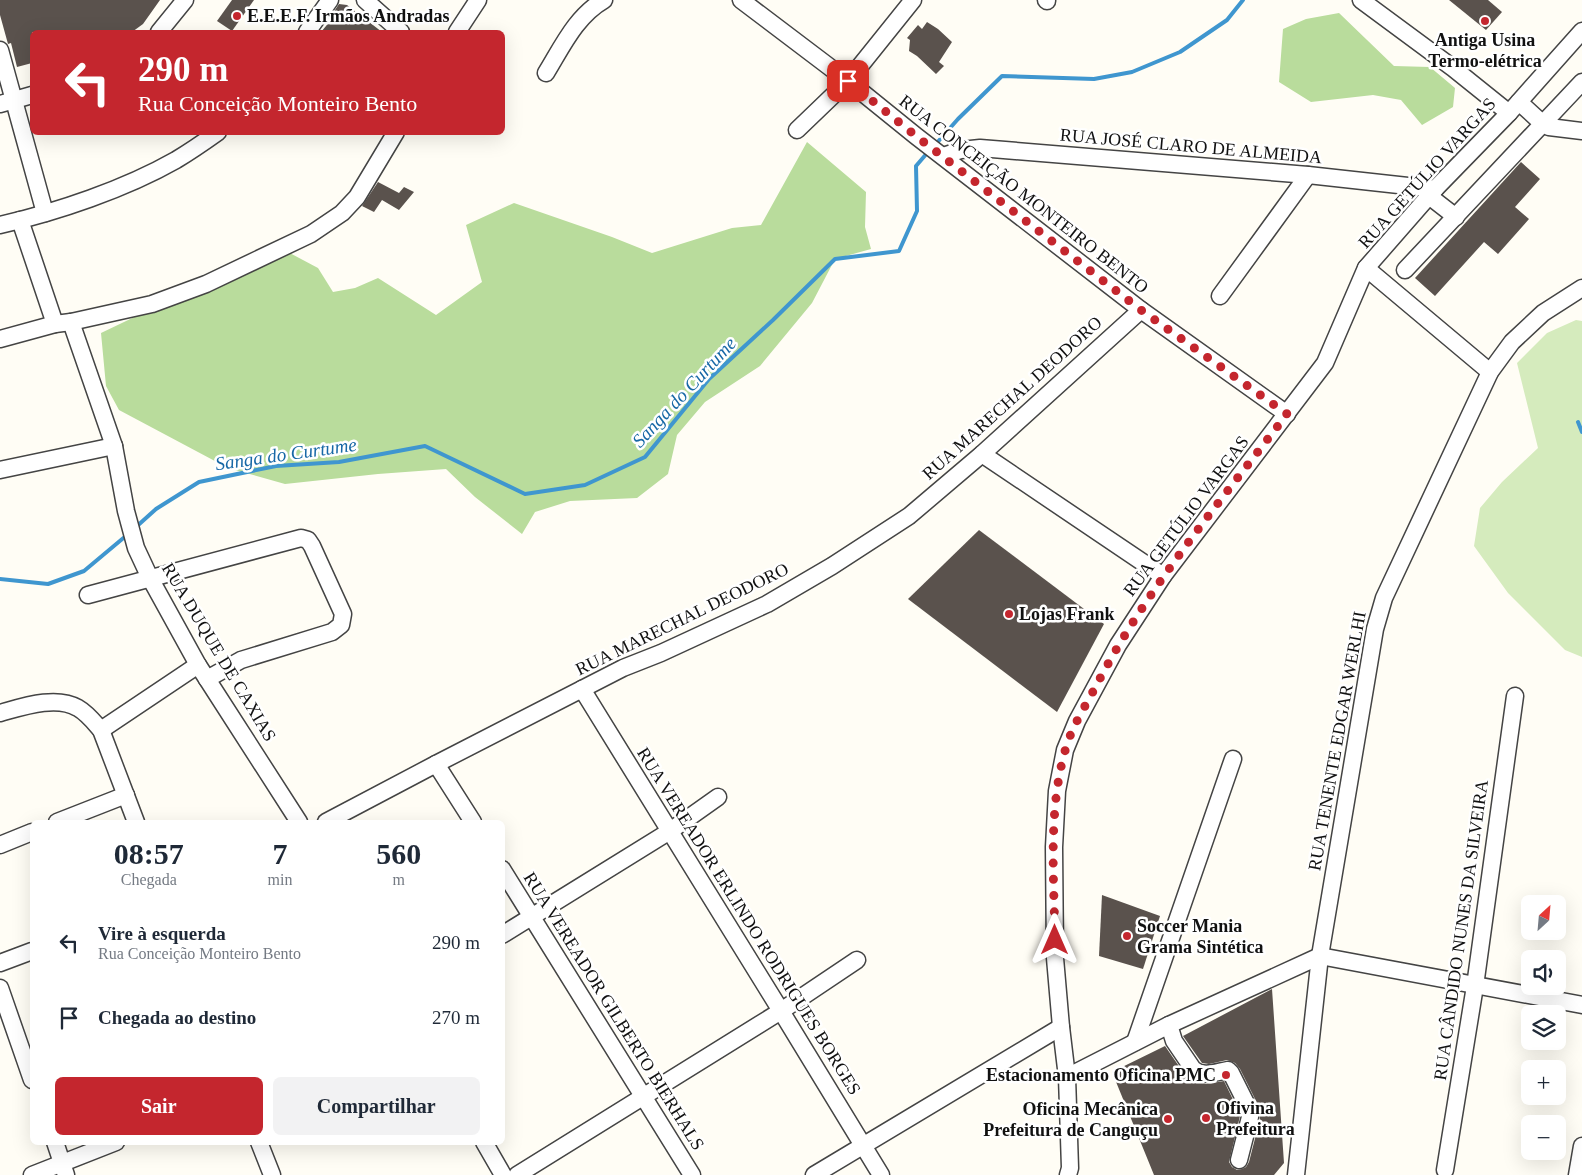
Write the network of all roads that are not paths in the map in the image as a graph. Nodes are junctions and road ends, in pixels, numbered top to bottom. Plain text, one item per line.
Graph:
1 (184, 0) edge
2 (330, 0) edge
3 (365, 0) edge
4 (478, 0) edge
5 (604, 0) edge
6 (913, 0) edge
7 (1362, 0) edge
8 (745, 1) edge
9 (161, 30) edge
10 (308, 30) edge
11 (399, 30) edge
12 (459, 30) edge
13 (1582, 31) edge
14 (0, 50) edge
15 (546, 73) dead end
16 (848, 81) junction
17 (1582, 82) edge
18 (30, 96) edge
19 (7, 102) edge
20 (1514, 107) junction
21 (1543, 124) junction
22 (797, 130) dead end
23 (1582, 131) edge
24 (213, 135) edge
25 (394, 135) edge
26 (941, 154) junction
27 (1308, 175) junction
28 (1432, 192) junction
29 (45, 212) junction
30 (1456, 216) junction
31 (20, 220) junction
32 (0, 225) edge
33 (1366, 268) junction
34 (1406, 270) dead end
35 (1582, 288) edge
36 (1220, 296) dead end
37 (1141, 310) junction
38 (63, 323) junction
39 (0, 339) edge
40 (1490, 372) junction
41 (1287, 414) junction
42 (114, 446) junction
43 (982, 454) junction
44 (0, 470) edge
45 (1163, 576) junction
46 (150, 578) junction
47 (88, 596) dead end
48 (203, 672) junction
49 (582, 689) junction
50 (1515, 696) dead end
51 (0, 713) edge
52 (101, 730) junction
53 (1233, 759) dead end
54 (436, 764) junction
55 (126, 795) junction
56 (718, 797) dead end
57 (62, 820) edge
58 (135, 820) edge
59 (298, 820) edge
60 (330, 820) edge
61 (472, 820) edge
62 (670, 831) junction
63 (30, 833) edge
64 (0, 845) edge
65 (505, 874) edge
66 (532, 916) junction
67 (505, 933) edge
68 (30, 952) edge
69 (1320, 956) junction
70 (857, 960) dead end
71 (0, 962) edge
72 (1475, 986) junction
73 (0, 988) edge
74 (1582, 1005) edge
75 (781, 1011) junction
76 (1169, 1025) junction
77 (1061, 1027) junction
78 (1135, 1042) junction
79 (30, 1068) edge
80 (1067, 1077) junction
81 (643, 1097) junction
82 (55, 1145) edge
83 (110, 1145) edge
84 (260, 1145) edge
85 (486, 1145) edge
86 (863, 1145) junction
87 (1582, 1146) edge
88 (1239, 1160) dead end
89 (64, 1169) edge
90 (1445, 1170) dead end
91 (32, 1175) edge
92 (272, 1175) edge
93 (503, 1175) edge
94 (517, 1175) edge
95 (692, 1175) edge
96 (814, 1175) edge
97 (881, 1175) edge
98 (1068, 1175) edge
99 (1296, 1175) edge
100 (1577, 1175) edge

1 - 9 street
2 - 10 street
3 - 11 street
4 - 12 street
5 - 15 street
6 - 16 street
7 - 20 street
8 - 16 street, RUA CONCEIÇÃO MONTEIRO BENTO
13 - 20 street, RUA GETÚLIO VARGAS
14 - 19 street
16 - 22 street
16 - 26 street, RUA CONCEIÇÃO MONTEIRO BENTO
17 - 21 street
18 - 19 street
19 - 29 street
20 - 21 street
20 - 28 street, RUA GETÚLIO VARGAS
21 - 23 street
21 - 30 street
24 - 29 street
25 - 38 street
26 - 27 street, RUA JOSÉ CLARO DE ALMEIDA
26 - 37 street, RUA CONCEIÇÃO MONTEIRO BENTO
27 - 28 street, RUA JOSÉ CLARO DE ALMEIDA
27 - 36 street
28 - 30 street
28 - 33 street, RUA GETÚLIO VARGAS
29 - 31 street
30 - 34 street
31 - 32 street
31 - 38 street, RUA DUQUE DE CAXIAS
33 - 40 street
33 - 41 street, RUA GETÚLIO VARGAS
35 - 40 street, RUA TENENTE EDGAR WERLHI
37 - 41 street, RUA CONCEIÇÃO MONTEIRO BENTO
37 - 43 street, RUA MARECHAL DEODORO
38 - 39 street
38 - 42 street, RUA DUQUE DE CAXIAS
40 - 69 street, RUA TENENTE EDGAR WERLHI
41 - 45 street, RUA GETÚLIO VARGAS
42 - 44 street
42 - 46 street, RUA DUQUE DE CAXIAS
43 - 45 street
43 - 49 street, RUA MARECHAL DEODORO
45 - 77 street, RUA GETÚLIO VARGAS
46 - 47 street
46 - 48 street, RUA DUQUE DE CAXIAS
46 - 48 street
48 - 52 street
48 - 59 street, RUA DUQUE DE CAXIAS
49 - 54 street, RUA MARECHAL DEODORO
49 - 62 street, RUA VEREADOR ERLINDO RODRIGUES BORGES
50 - 72 street, RUA CÂNDIDO NUNES DA SILVEIRA
51 - 52 street
52 - 55 street
53 - 78 street
54 - 60 street, RUA MARECHAL DEODORO
54 - 61 street
55 - 57 street
55 - 58 street
56 - 62 street
62 - 66 street
62 - 75 street, RUA VEREADOR ERLINDO RODRIGUES BORGES
63 - 64 street
65 - 66 street, RUA VEREADOR GILBERTO BIERHALS
66 - 67 street
66 - 81 street, RUA VEREADOR GILBERTO BIERHALS
68 - 71 street
69 - 72 street
69 - 76 street
69 - 99 street, RUA TENENTE EDGAR WERLHI
70 - 75 street
72 - 74 street
72 - 90 street, RUA CÂNDIDO NUNES DA SILVEIRA
73 - 79 street
75 - 81 street
75 - 86 street, RUA VEREADOR ERLINDO RODRIGUES BORGES
76 - 78 street
76 - 88 street
77 - 80 street, RUA GETÚLIO VARGAS
77 - 86 street
78 - 80 street
80 - 98 street, RUA GETÚLIO VARGAS
81 - 94 street
81 - 95 street, RUA VEREADOR GILBERTO BIERHALS
82 - 89 street
83 - 89 street
84 - 92 street
85 - 93 street
86 - 96 street
86 - 97 street, RUA VEREADOR ERLINDO RODRIGUES BORGES
87 - 100 street
89 - 91 street

